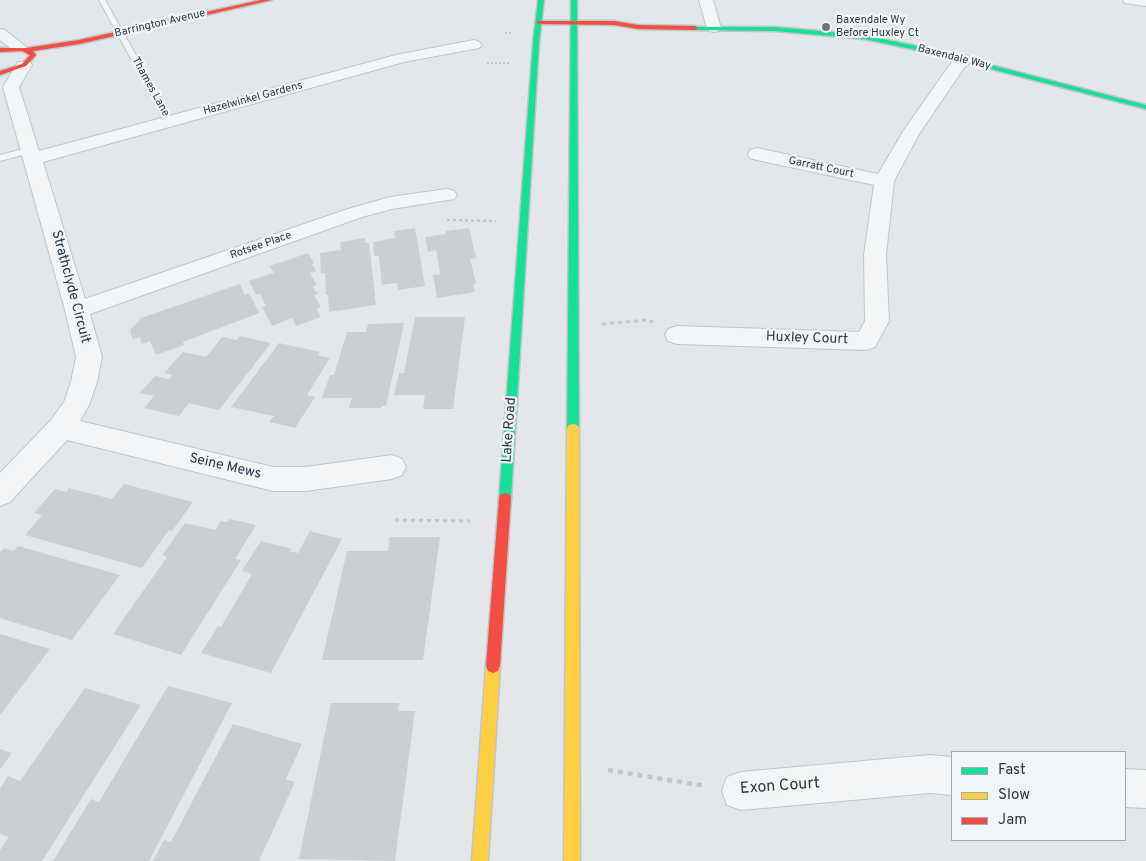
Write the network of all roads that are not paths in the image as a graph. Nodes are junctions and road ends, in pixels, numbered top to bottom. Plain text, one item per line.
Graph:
1 (102, 0) edge
2 (269, 0) edge
3 (541, 0) edge
4 (574, 0) edge
5 (706, 0) edge
6 (1130, 0) edge
7 (1146, 2) edge
8 (538, 27) junction
9 (573, 27) junction
10 (714, 28) junction
11 (121, 33) junction
12 (0, 34) edge
13 (474, 45) dead end
14 (0, 50) edge
15 (24, 56) junction
16 (962, 60) junction
17 (4, 81) edge
18 (1146, 107) edge
19 (169, 122) junction
20 (32, 154) junction
21 (757, 154) dead end
22 (0, 158) edge
23 (884, 181) junction
24 (447, 195) dead end
25 (77, 310) junction
26 (677, 335) road end
27 (61, 428) junction
28 (392, 467) dead end
29 (0, 493) edge
30 (951, 776) edge
31 (1126, 788) edge
32 (1146, 789) edge
33 (741, 791) road end
34 (480, 861) edge
35 (572, 861) edge

1 - 11 lane, Thames Lane
2 - 11 main road, Barrington Avenue
3 - 8 main road, Lake Road
4 - 9 main road
5 - 10 street
6 - 7 street
8 - 9 main road, Baxendale Way
8 - 34 main road, Lake Road
9 - 10 main road, Baxendale Way
9 - 35 main road
10 - 16 main road, Baxendale Way
11 - 15 main road, Barrington Avenue
11 - 19 lane, Thames Lane
12 - 15 street
13 - 19 street, Hazelwinkel Gardens
14 - 15 main road, Barrington Avenue
15 - 17 street, Strathclyde Circuit
16 - 18 main road, Baxendale Way
16 - 23 street, Huxley Court
17 - 20 street, Strathclyde Circuit
19 - 20 street, Hazelwinkel Gardens
20 - 22 lane
20 - 25 street, Strathclyde Circuit
21 - 23 street, Garratt Court
23 - 26 street, Huxley Court
24 - 25 street, Rotsee Place
25 - 27 street, Strathclyde Circuit
27 - 28 street, Seine Mews
27 - 29 street, Strathclyde Circuit
30 - 33 street, Exon Court
31 - 32 street

